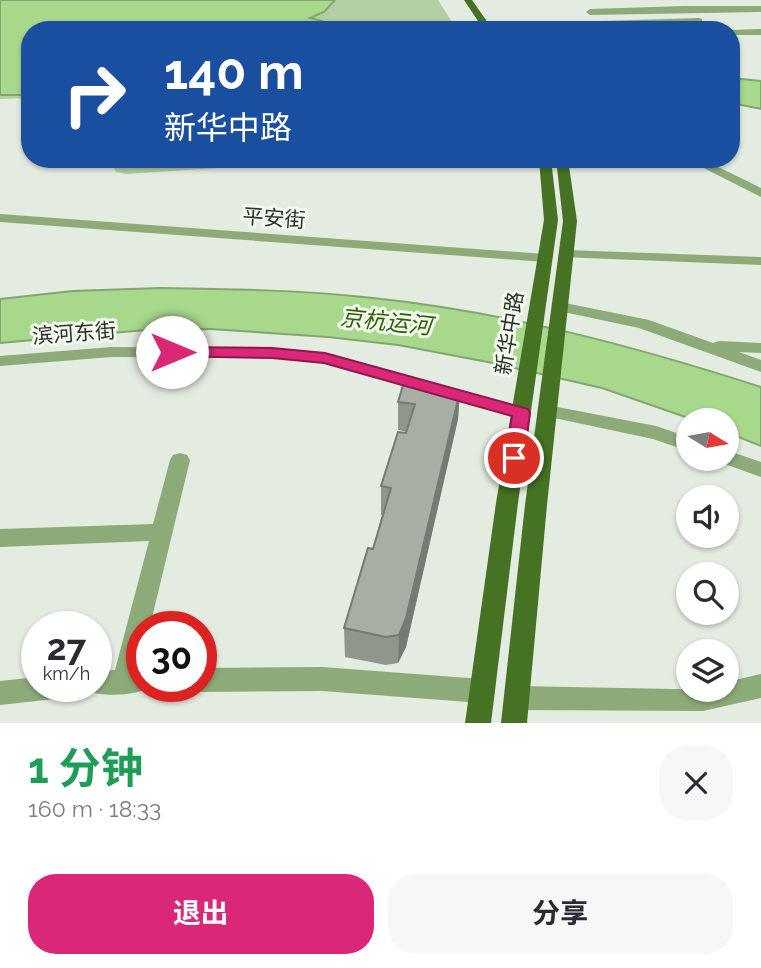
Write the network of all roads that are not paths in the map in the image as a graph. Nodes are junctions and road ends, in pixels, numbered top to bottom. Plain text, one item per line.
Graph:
1 (456, 0) edge
2 (468, 0) edge
3 (675, 0) edge
4 (761, 9) edge
5 (686, 10) junction
6 (590, 12) dead end
7 (471, 21) edge
8 (483, 21) edge
9 (699, 21) edge
10 (740, 32) edge
11 (761, 32) edge
12 (546, 168) edge
13 (564, 168) edge
14 (710, 168) edge
15 (761, 193) edge
16 (0, 218) edge
17 (566, 254) junction
18 (545, 258) junction
19 (761, 261) edge
20 (559, 313) junction
21 (705, 346) junction
22 (761, 348) edge
23 (0, 361) edge
24 (761, 366) edge
25 (547, 411) junction
26 (522, 413) junction
27 (676, 440) edge
28 (180, 460) dead end
29 (739, 462) edge
30 (761, 470) edge
31 (161, 532) junction
32 (0, 538) edge
33 (146, 611) edge
34 (217, 680) edge
35 (761, 686) edge
36 (21, 691) edge
37 (482, 691) junction
38 (0, 693) edge
39 (515, 710) edge
40 (478, 723) edge

1 - 7 main road
2 - 8 main road
3 - 5 street
4 - 5 street
5 - 6 street
5 - 9 street
10 - 11 street
12 - 18 main road, 新华中路
13 - 17 main road
14 - 15 street
16 - 18 street, 平安街
17 - 19 street
17 - 20 main road
18 - 26 main road, 新华中路
20 - 21 street
20 - 25 main road
21 - 22 street
21 - 24 street
23 - 26 street, 滨河东街
25 - 27 street
25 - 39 main road
26 - 37 main road, 新华中路
28 - 31 street
29 - 30 street
31 - 32 street
31 - 33 street
34 - 37 street
35 - 39 street
36 - 38 street
37 - 40 main road, 新华中路

